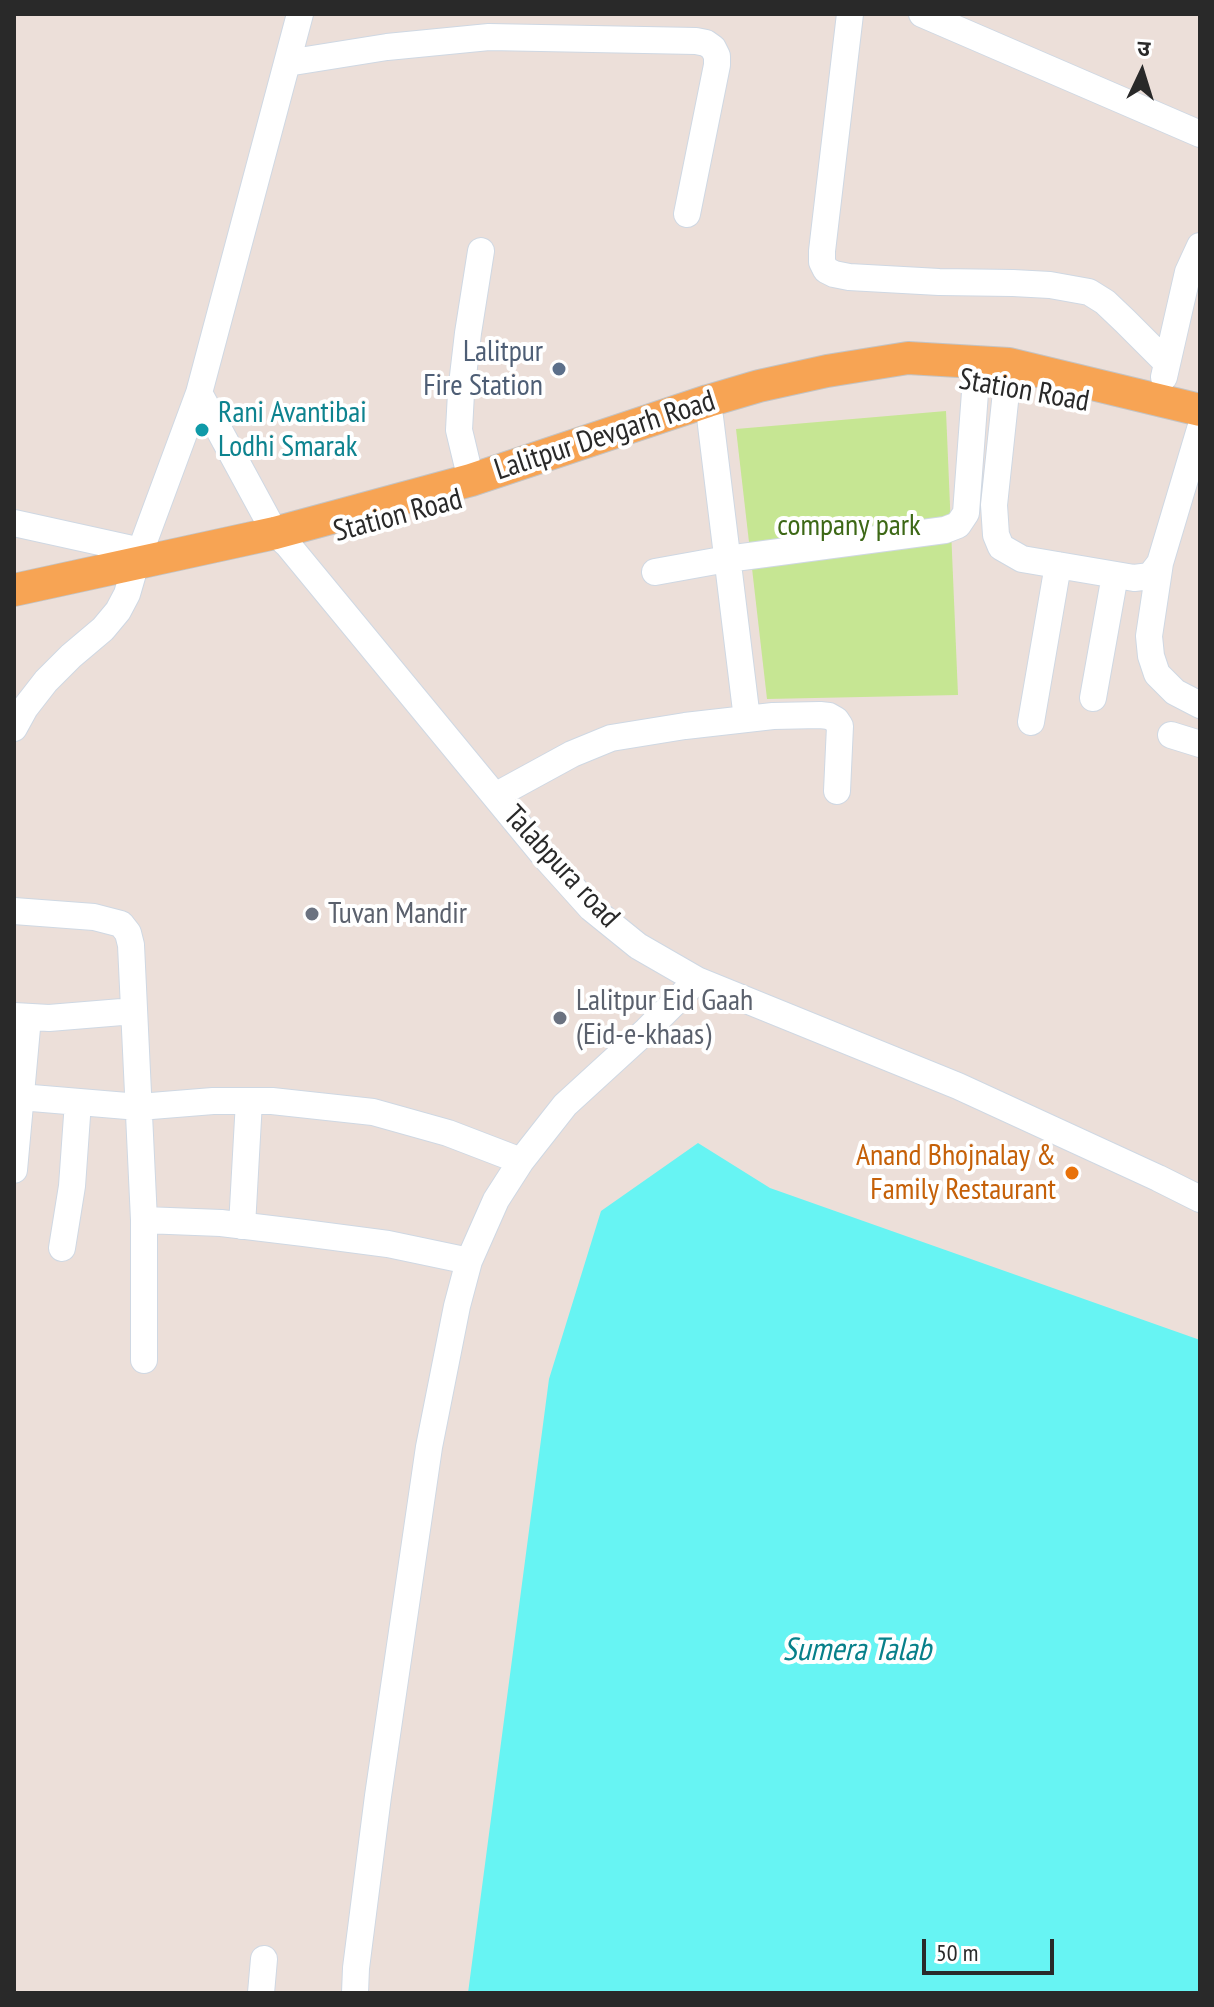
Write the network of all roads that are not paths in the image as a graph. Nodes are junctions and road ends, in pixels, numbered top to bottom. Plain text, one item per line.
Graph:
1 (300, 14) edge
2 (850, 14) edge
3 (922, 14) edge
4 (287, 63) junction
5 (1200, 134) edge
6 (687, 214) dead end
7 (1200, 246) edge
8 (481, 251) dead end
9 (1167, 363) junction
10 (997, 375) junction
11 (199, 393) junction
12 (1160, 401) junction
13 (1200, 410) edge
14 (710, 417) junction
15 (1200, 422) edge
16 (1200, 429) edge
17 (471, 480) junction
18 (14, 523) edge
19 (282, 539) junction
20 (727, 559) junction
21 (1160, 563) junction
22 (136, 564) junction
23 (1058, 565) junction
24 (655, 572) dead end
25 (1115, 575) junction
26 (14, 590) edge
27 (14, 607) edge
28 (1093, 698) dead end
29 (1200, 705) edge
30 (747, 719) junction
31 (1031, 722) dead end
32 (14, 728) edge
33 (1171, 735) dead end
34 (1200, 744) edge
35 (837, 791) dead end
36 (495, 796) junction
37 (14, 911) edge
38 (697, 980) junction
39 (134, 1011) junction
40 (21, 1017) edge
41 (20, 1097) junction
42 (249, 1101) junction
43 (78, 1102) junction
44 (139, 1107) junction
45 (521, 1161) junction
46 (14, 1170) edge
47 (1200, 1199) edge
48 (144, 1220) junction
49 (242, 1226) junction
50 (62, 1248) dead end
51 (469, 1261) junction
52 (144, 1360) dead end
53 (264, 1959) dead end
54 (261, 1993) edge
55 (355, 1993) edge

1 - 4 street
2 - 9 street
3 - 5 street
4 - 6 street
4 - 11 street
7 - 9 street
8 - 17 street
9 - 12 street
10 - 12 main road, Lalitpur Devgarh Road
10 - 14 main road, Station Road
10 - 15 main road, Station Road
10 - 17 main road, Lalitpur Devgarh Road
10 - 20 street
10 - 23 street
11 - 19 street, Talabpura road
11 - 22 street
12 - 13 main road, Lalitpur Devgarh Road
14 - 19 main road, Station Road
14 - 20 street
16 - 21 street
17 - 19 main road, Lalitpur Devgarh Road
18 - 22 street
19 - 22 main road, Lalitpur Devgarh Road
19 - 36 street, Talabpura road
20 - 24 street
20 - 30 street
21 - 25 street
21 - 29 street
22 - 26 main road, Lalitpur Devgarh Road
22 - 27 main road
22 - 32 street
23 - 25 street
23 - 31 street
25 - 28 street
30 - 35 street
30 - 36 street
33 - 34 street
36 - 38 street, Talabpura road
37 - 39 street
38 - 45 street
38 - 47 street, Talabpura road
39 - 40 street
39 - 44 street
40 - 41 street
41 - 43 street
41 - 46 street
42 - 44 street
42 - 45 street
42 - 49 street
43 - 44 street
43 - 50 street
44 - 48 street
45 - 51 street
48 - 49 street
48 - 52 street
49 - 51 street
51 - 55 street
53 - 54 street

